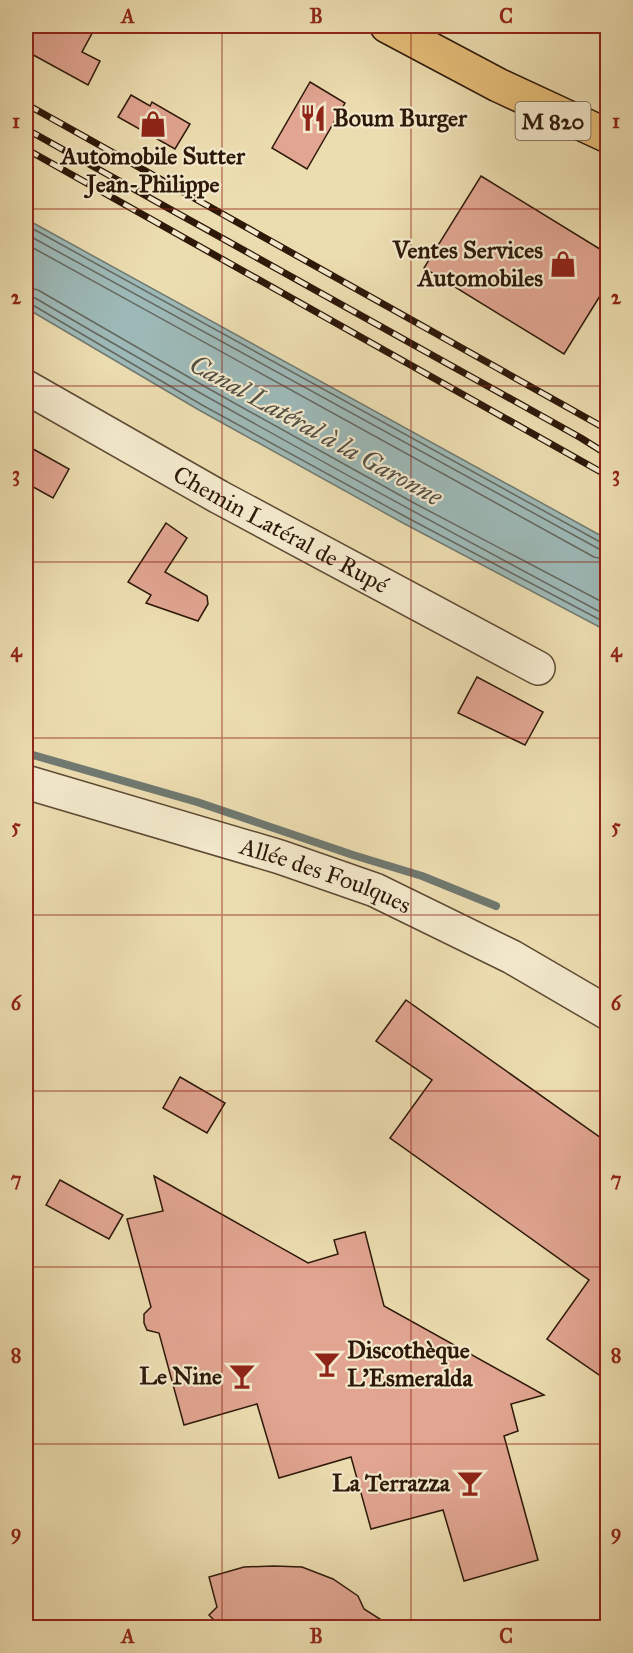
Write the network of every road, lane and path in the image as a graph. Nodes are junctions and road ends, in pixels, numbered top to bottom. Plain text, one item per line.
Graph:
1 (387, 26) edge
2 (498, 85) junction
3 (608, 136) edge
4 (608, 156) edge
5 (26, 387) edge
6 (538, 668) dead end
7 (26, 782) edge
8 (608, 1013) edge

1 - 2 main road, M 820
2 - 3 main road, M 820
2 - 4 main road, M 820
5 - 6 street, Chemin Latéral de Rupé
7 - 8 street, Allée des Foulques

